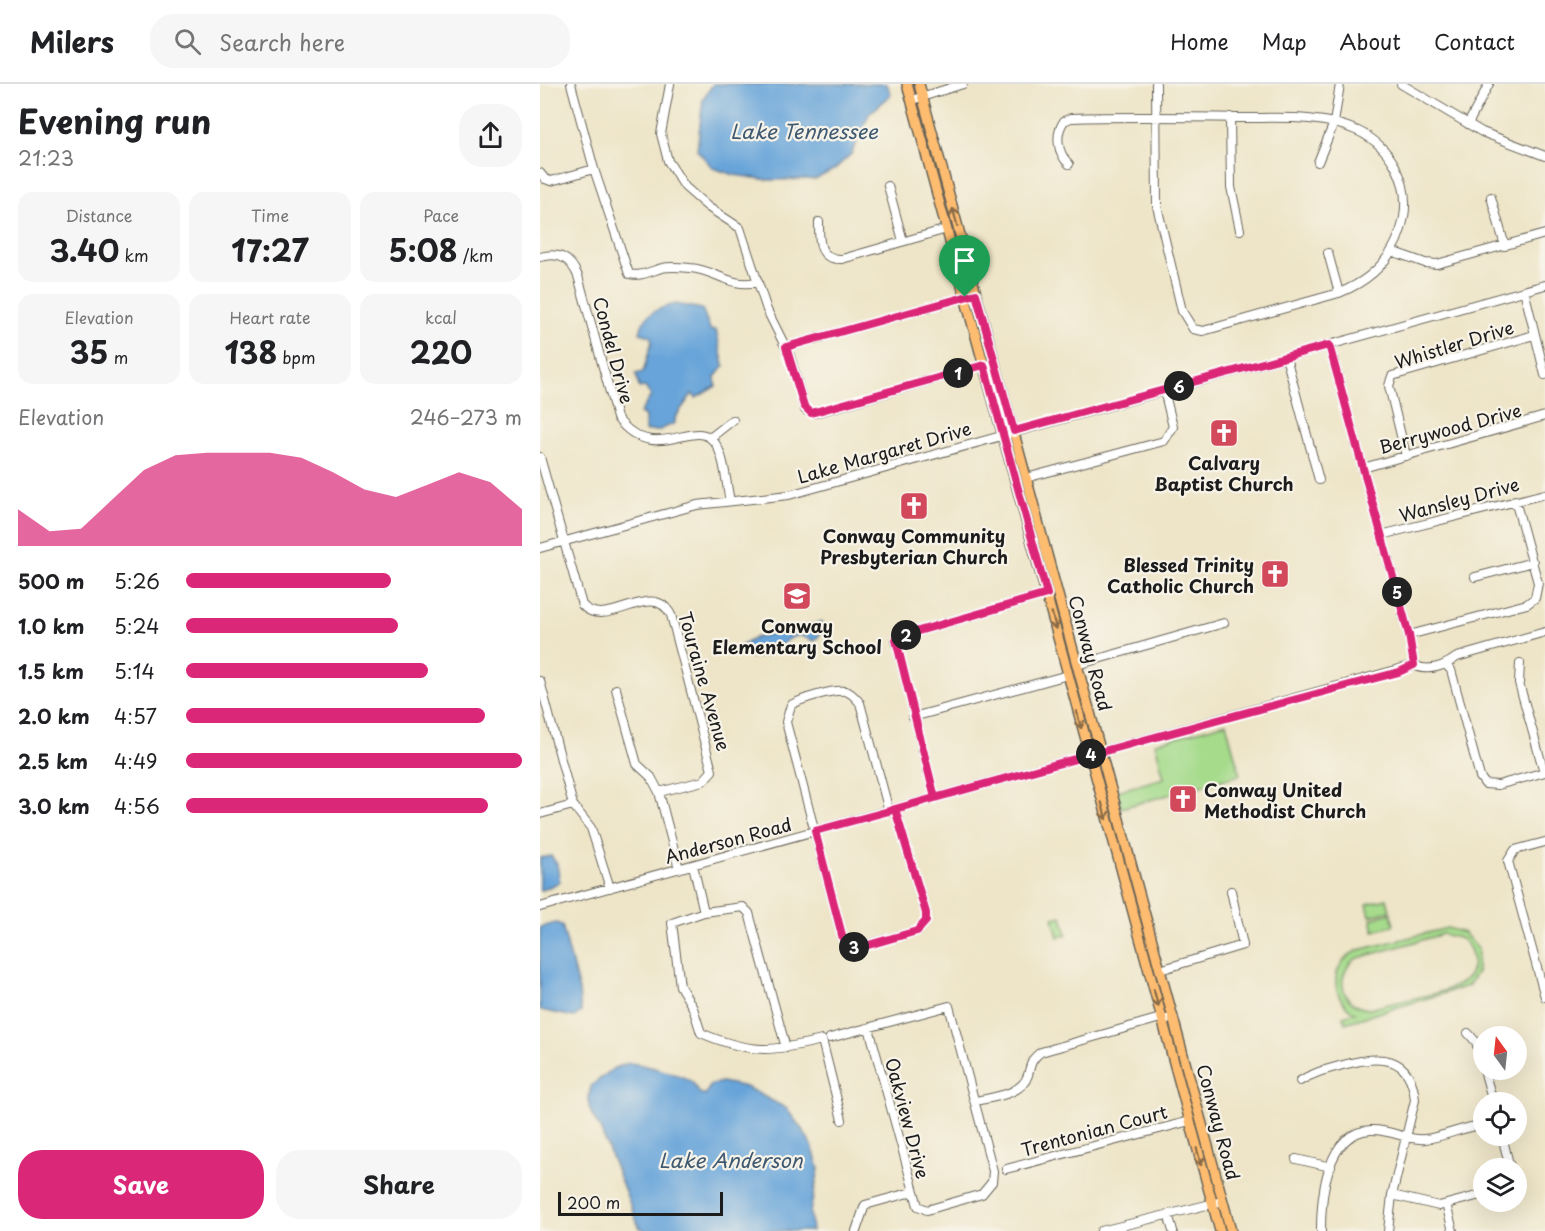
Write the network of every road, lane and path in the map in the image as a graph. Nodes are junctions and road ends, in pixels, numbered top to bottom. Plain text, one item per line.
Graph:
1 (571, 84) edge
2 (670, 84) edge
3 (921, 84) edge
4 (963, 84) edge
5 (1156, 84) edge
6 (1340, 84) edge
7 (1401, 84) edge
8 (1486, 85) edge
9 (908, 86) edge
10 (923, 97) junction
11 (912, 100) junction
12 (1156, 116) junction
13 (1230, 117) junction
14 (1334, 123) junction
15 (1468, 124) junction
16 (1545, 156) edge
17 (1318, 162) dead end
18 (1069, 164) dead end
19 (594, 169) junction
20 (542, 176) edge
21 (888, 186) dead end
22 (1491, 197) dead end
23 (819, 222) dead end
24 (947, 229) junction
25 (1240, 230) dead end
26 (1545, 234) edge
27 (903, 241) junction
28 (1505, 246) junction
29 (1391, 251) junction
30 (1328, 253) dead end
31 (540, 257) edge
32 (758, 282) junction
33 (1545, 285) edge
34 (1524, 290) junction
35 (1339, 293) junction
36 (976, 294) junction
37 (965, 297) junction
38 (1534, 335) junction
39 (1329, 345) junction
40 (786, 347) junction
41 (1286, 357) junction
42 (984, 365) junction
43 (1545, 375) edge
44 (1164, 390) junction
45 (1545, 416) edge
46 (734, 420) dead end
47 (1014, 431) junction
48 (1003, 434) junction
49 (710, 438) junction
50 (1406, 456) junction
51 (540, 457) edge
52 (1363, 468) junction
53 (1026, 478) junction
54 (1319, 480) dead end
55 (1545, 494) edge
56 (1515, 500) junction
57 (730, 501) junction
58 (1381, 535) junction
59 (564, 541) junction
60 (540, 548) edge
61 (1533, 562) junction
62 (1475, 577) dead end
63 (1047, 594) junction
64 (1224, 623) dead end
65 (1545, 632) edge
66 (1409, 635) junction
67 (1060, 643) junction
68 (1520, 663) dead end
69 (1077, 665) junction
70 (1414, 665) junction
71 (1447, 666) junction
72 (1068, 675) junction
73 (540, 681) edge
74 (616, 689) dead end
75 (913, 717) junction
76 (1099, 751) junction
77 (1089, 754) junction
78 (1545, 772) edge
79 (659, 792) junction
80 (935, 798) junction
81 (573, 805) junction
82 (892, 810) junction
83 (540, 814) edge
84 (815, 831) junction
85 (1545, 842) edge
86 (693, 865) junction
87 (679, 868) junction
88 (1121, 870) junction
89 (1132, 871) junction
90 (610, 888) junction
91 (1231, 891) dead end
92 (540, 907) edge
93 (704, 912) junction
94 (1140, 938) junction
95 (1160, 970) junction
96 (1545, 998) edge
97 (1162, 1019) junction
98 (1174, 1019) junction
99 (869, 1028) junction
100 (1468, 1034) dead end
101 (826, 1039) junction
102 (1473, 1039) edge
103 (786, 1048) junction
104 (1177, 1073) junction
105 (1300, 1081) dead end
106 (975, 1101) junction
107 (1196, 1102) junction
108 (842, 1120) dead end
109 (1190, 1121) junction
110 (1473, 1128) edge
111 (1407, 1136) junction
112 (1209, 1149) junction
113 (1296, 1159) dead end
114 (1331, 1167) junction
115 (1006, 1169) dead end
116 (912, 1192) junction
117 (1392, 1195) junction
118 (1473, 1197) edge
119 (1223, 1201) junction
120 (1212, 1204) junction
121 (1446, 1204) junction
122 (1168, 1214) junction
123 (856, 1231) edge
124 (1101, 1231) edge
125 (1173, 1231) edge
126 (1220, 1231) edge
127 (1231, 1231) edge
128 (1321, 1231) edge
129 (1388, 1231) edge
130 (1453, 1231) edge

1 - 19 street
2 - 32 street
3 - 9 street
3 - 10 main road, Conway Road
4 - 10 street
5 - 12 street
6 - 14 street
7 - 15 street
8 - 15 street
9 - 11 main road, Conway Road
10 - 11 street
36 -> 10 main road, Conway Road
11 - 24 main road, Conway Road
12 - 13 street
12 - 18 street
12 - 35 street
13 - 14 street
13 - 25 street
14 - 17 street
14 - 29 street
15 - 16 street
19 - 20 street
19 - 32 street
21 - 27 street
22 - 28 street
23 - 27 street
24 - 27 street
24 - 37 main road, Conway Road
26 - 28 street
28 - 29 street
29 - 35 street
30 - 35 street
31 - 49 street, Condel Drive
32 - 40 street
33 - 34 street, Lake Margaret Drive
34 - 38 street
34 - 39 street, Lake Margaret Drive
36 - 37 street
36 - 47 main road, Conway Road
37 - 40 street
37 - 42 main road, Conway Road
38 - 43 street
38 - 50 street, Whistler Drive
39 - 41 street, Lake Margaret Drive
39 - 52 street
40 - 42 street
41 - 44 street, Lake Margaret Drive
41 - 54 street
42 - 48 main road, Conway Road
44 - 47 street, Lake Margaret Drive
44 - 53 street
45 - 50 street, Berrywood Drive
46 - 49 street
47 - 48 street, Lake Margaret Drive
47 - 53 main road, Conway Road
48 - 57 street, Lake Margaret Drive
48 - 63 main road, Conway Road
49 - 57 street
50 - 52 street, Berrywood Drive
51 - 59 street, Touraine Avenue
52 - 58 street
53 - 69 main road, Conway Road
55 - 56 street, Wansley Drive
56 - 58 street, Wansley Drive
56 - 61 street
57 - 59 street, Lake Margaret Drive
58 - 66 street
59 - 60 street, Lake Margaret Drive
59 - 79 street, Touraine Avenue
61 - 62 street
61 - 66 street
63 -> 67 main road, Conway Road
63 - 75 street
64 - 69 street
65 - 71 street, Anderson Road
66 - 70 street
67 - 69 main road
67 - 72 main road, Conway Road
68 - 78 street
69 - 76 main road, Conway Road
70 - 71 street, Anderson Road
70 - 76 street, Anderson Road
71 - 78 street
72 - 75 street
72 -> 77 main road, Conway Road
73 - 81 street
74 - 79 street
75 - 80 street
76 - 77 street, Anderson Road
76 - 89 main road, Conway Road
77 - 80 street, Anderson Road
77 -> 88 main road, Conway Road
79 - 87 street
80 - 82 street, Anderson Road
81 - 83 street
81 - 90 street
82 - 84 street, Anderson Road
82 - 84 street
82 - 84 street
84 - 86 street, Anderson Road
85 - 96 street
86 - 87 street, Anderson Road
86 - 93 street
87 - 90 street, Anderson Road
88 - 89 street
88 - 94 main road, Conway Road
89 - 95 main road, Conway Road
90 - 92 street, Anderson Road
91 - 95 street
93 - 103 street
93 - 103 street
94 - 95 main road
94 -> 97 main road, Conway Road
95 - 98 main road, Conway Road
97 - 98 street
97 - 104 main road, Conway Road
97 - 106 street
98 - 107 main road, Conway Road
99 - 101 street
99 - 106 street
99 - 116 street, Oakview Drive
100 - 102 street
101 - 103 street
101 - 108 street
104 - 107 main road
104 - 109 main road, Conway Road
105 - 111 street
106 - 116 street, Oakview Drive
107 - 112 main road, Conway Road
109 - 112 main road
109 - 115 street, Trentonian Court
109 -> 120 main road, Conway Road
110 - 111 street
111 - 114 street
111 - 117 street
112 - 119 main road, Conway Road
113 - 114 street
114 - 128 street
116 - 123 street
117 - 121 street
117 - 129 street
118 - 121 street
119 - 120 street
119 - 127 main road, Conway Road
120 - 122 street
120 - 126 main road, Conway Road
121 - 130 street
122 - 124 street
122 - 125 street

